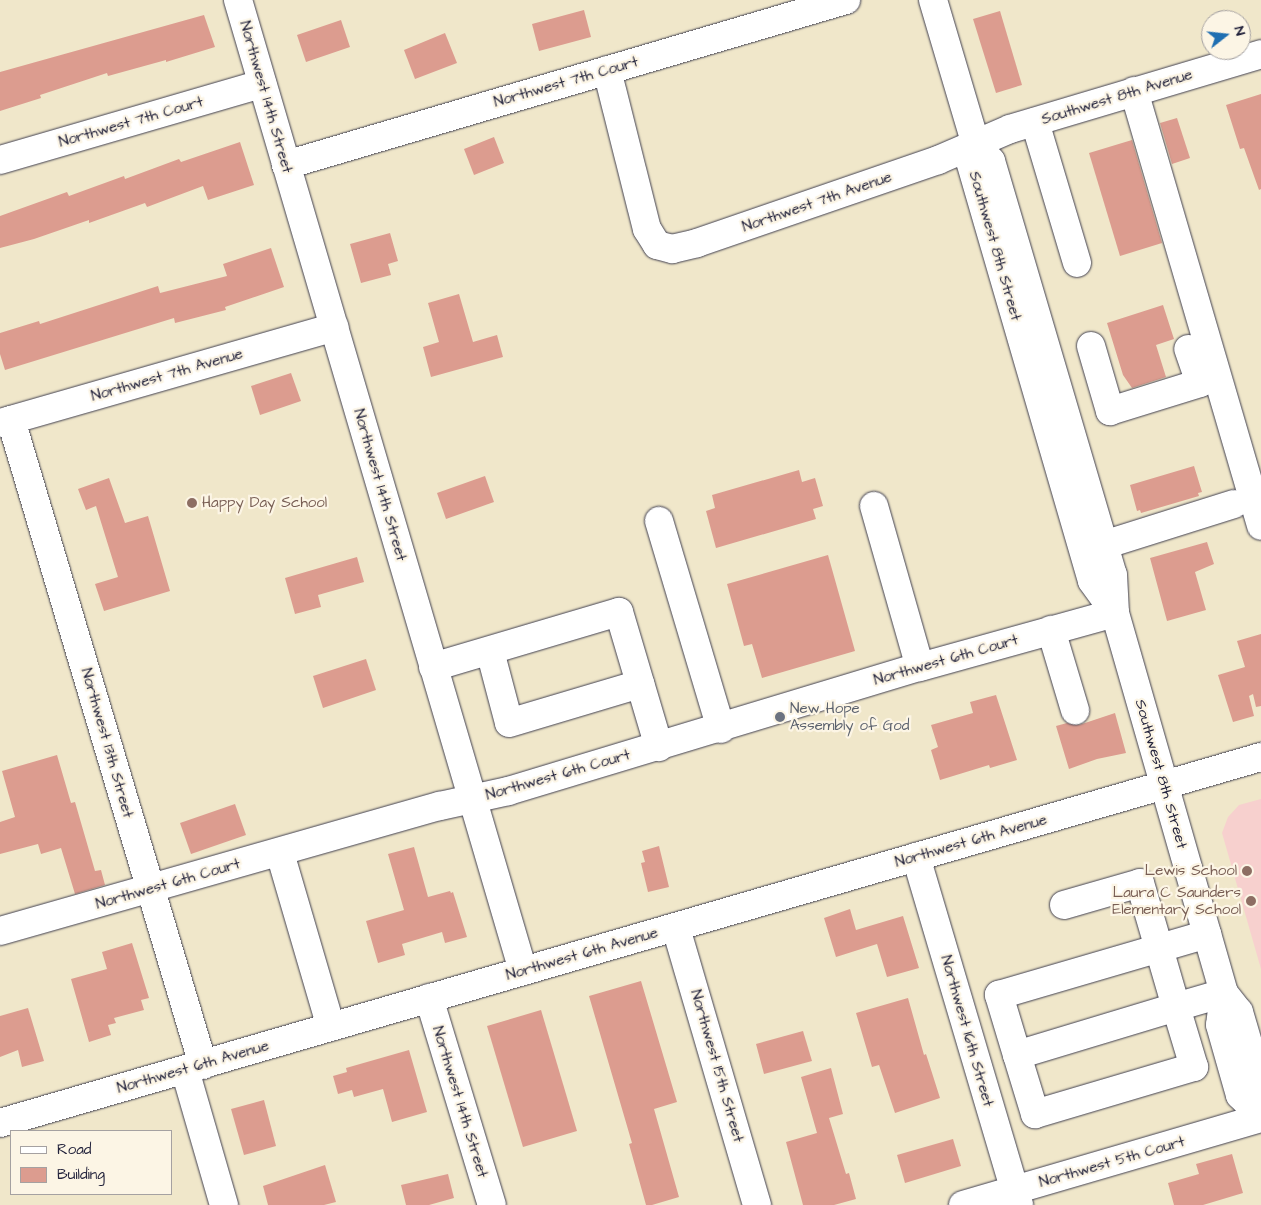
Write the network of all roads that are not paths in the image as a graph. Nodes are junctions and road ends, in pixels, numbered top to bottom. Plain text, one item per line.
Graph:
1 (238, 0) edge
2 (846, 0) edge
3 (933, 0) edge
4 (1261, 54) edge
5 (607, 70) junction
6 (262, 84) junction
7 (1134, 91) junction
8 (1034, 122) junction
9 (976, 145) junction
10 (0, 160) edge
11 (286, 165) junction
12 (1077, 263) dead end
13 (334, 327) junction
14 (1206, 342) junction
15 (1091, 346) dead end
16 (1102, 384) junction
17 (1061, 397) junction
18 (1110, 411) junction
19 (6, 422) edge
20 (1069, 423) junction
21 (1234, 504) dead end
22 (874, 506) dead end
23 (659, 521) dead end
24 (1261, 526) edge
25 (1104, 545) junction
26 (1114, 613) junction
27 (1052, 630) junction
28 (490, 651) junction
29 (433, 667) junction
30 (920, 667) junction
31 (640, 684) junction
32 (1076, 710) dead end
33 (721, 729) junction
34 (659, 747) junction
35 (1261, 757) edge
36 (1164, 786) junction
37 (472, 799) junction
38 (280, 853) junction
39 (916, 857) junction
40 (150, 889) junction
41 (1064, 905) dead end
42 (676, 928) junction
43 (0, 931) edge
44 (1207, 934) junction
45 (1159, 948) junction
46 (523, 970) junction
47 (1224, 993) junction
48 (429, 998) junction
49 (1176, 1007) junction
50 (331, 1027) junction
51 (1017, 1055) junction
52 (194, 1067) junction
53 (1260, 1082) edge
54 (1261, 1117) edge
55 (0, 1123) edge
56 (1017, 1198) edge
57 (224, 1205) edge
58 (492, 1205) edge
59 (757, 1205) edge
60 (963, 1205) edge

1 - 6 street, Northwest 14th Street
2 - 5 street, Northwest 7th Court
3 - 9 street
4 - 7 street, Southwest 8th Avenue
5 - 9 street, Northwest 7th Avenue
5 - 11 street, Northwest 7th Court
6 - 10 street, Northwest 7th Court
6 - 11 street, Northwest 14th Street
7 - 8 street, Southwest 8th Avenue
7 - 14 street
8 - 9 street, Southwest 8th Avenue
8 - 12 street
9 - 17 street, Southwest 8th Street
9 - 26 street, Southwest 8th Street
11 - 13 street, Northwest 14th Street
13 - 19 street, Northwest 7th Avenue
13 - 29 street, Northwest 14th Street
14 - 18 street
14 - 24 street
15 - 16 street
16 - 17 street
16 - 18 street
17 - 20 street, Southwest 8th Street
18 - 20 street
19 - 40 street, Northwest 13th Street
20 - 25 street, Southwest 8th Street
21 - 25 street
22 - 30 street
23 - 33 street
25 - 26 street, Southwest 8th Street
26 - 27 street, Northwest 6th Court
26 - 36 street, Southwest 8th Street
27 - 30 street, Northwest 6th Court
27 - 32 street
28 - 29 street
28 - 31 street
28 - 31 street
29 - 37 street, Northwest 14th Street
30 - 33 street, Northwest 6th Court
31 - 34 street
33 - 34 street, Northwest 6th Court
34 - 37 street, Northwest 6th Court
35 - 36 street, Northwest 6th Avenue
36 - 39 street, Northwest 6th Avenue
36 - 44 street, Southwest 8th Street
37 - 38 street, Northwest 6th Court
37 - 46 street, Northwest 14th Street
38 - 40 street, Northwest 6th Court
38 - 50 street
39 - 42 street, Northwest 6th Avenue
39 - 56 street, Northwest 16th Street
40 - 43 street, Northwest 6th Court
40 - 52 street, Northwest 13th Street
41 - 45 street
42 - 46 street, Northwest 6th Avenue
42 - 59 street, Northwest 15th Street
44 - 45 street
44 - 47 street, Southwest 8th Street
45 - 49 street
45 - 51 street
46 - 48 street, Northwest 6th Avenue
47 - 49 street
47 - 53 street, Southwest 8th Street
47 - 54 street, Southwest 8th Street
48 - 50 street, Northwest 6th Avenue
48 - 58 street, Northwest 14th Street
49 - 51 street
49 - 51 street
50 - 52 street, Northwest 6th Avenue
52 - 55 street, Northwest 6th Avenue
52 - 57 street, Northwest 13th Street
54 - 56 street, Northwest 5th Court
56 - 60 street, Northwest 5th Court

